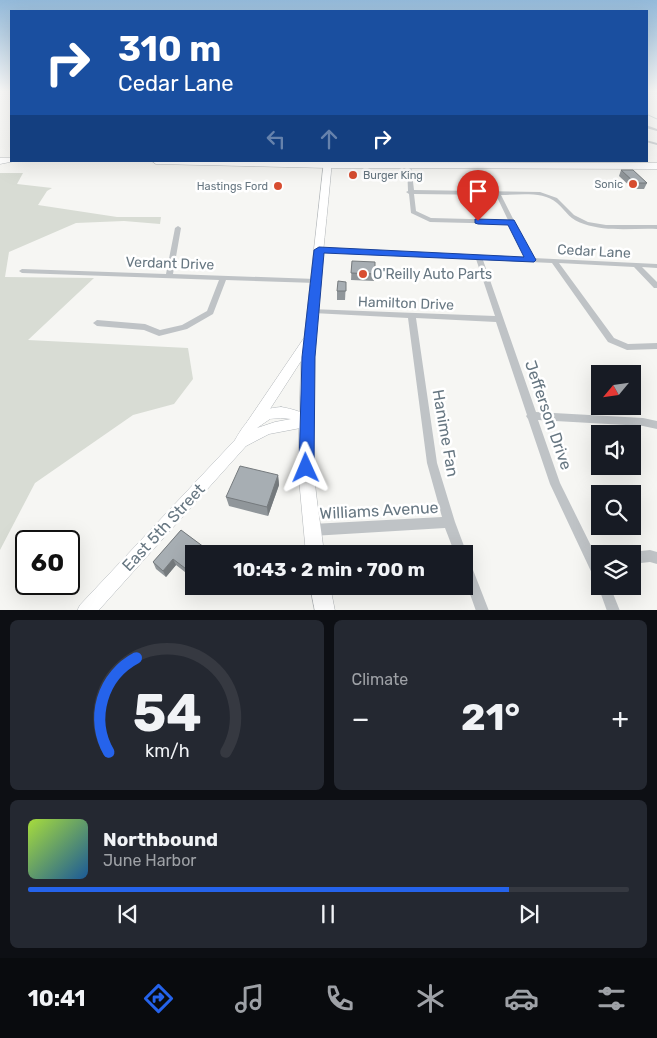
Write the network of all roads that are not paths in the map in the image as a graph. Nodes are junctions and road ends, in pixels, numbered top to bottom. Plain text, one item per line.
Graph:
1 (242, 162) edge
2 (346, 162) edge
3 (328, 163) edge
4 (442, 163) edge
5 (528, 163) edge
6 (598, 164) edge
7 (359, 165) junction
8 (409, 165) junction
9 (657, 166) edge
10 (409, 192) junction
11 (498, 194) junction
12 (511, 222) junction
13 (657, 227) edge
14 (178, 228) dead end
15 (319, 250) junction
16 (478, 258) junction
17 (531, 260) junction
18 (554, 261) junction
19 (636, 265) junction
20 (657, 266) edge
21 (22, 271) dead end
22 (169, 276) junction
23 (223, 278) junction
24 (316, 281) junction
25 (657, 286) edge
26 (313, 311) junction
27 (412, 316) junction
28 (497, 319) junction
29 (98, 323) dead end
30 (310, 338) junction
31 (657, 346) edge
32 (531, 416) junction
33 (254, 422) junction
34 (306, 422) junction
35 (657, 425) edge
36 (240, 444) junction
37 (449, 522) junction
38 (312, 530) junction
39 (314, 545) edge
40 (458, 545) edge
41 (591, 552) edge
42 (641, 557) edge
43 (657, 558) edge
44 (473, 586) edge
45 (322, 595) edge
46 (608, 595) edge
47 (86, 610) edge
48 (325, 610) edge
49 (482, 610) edge
50 (614, 610) edge

1 - 3 highway
2 - 7 highway
3 - 7 highway
3 - 15 main road
4 - 5 highway
4 - 8 highway
5 - 6 highway
6 - 9 highway
7 - 8 highway
8 - 10 street
10 - 11 street
10 - 12 street
11 - 12 street
11 - 13 street
12 - 17 street
14 - 22 street
15 - 16 street, Cedar Lane
15 - 24 main road
16 - 17 street, Cedar Lane
16 - 28 street, Jefferson Drive
17 - 18 street, Cedar Lane
18 - 19 street, Cedar Lane
18 - 31 street
19 - 20 street, Cedar Lane
19 - 25 street
21 - 22 street, Verdant Drive
22 - 23 street, Verdant Drive
23 - 24 street, Verdant Drive
23 - 29 street
24 - 26 main road
26 - 27 street, Hamilton Drive
26 - 30 main road
27 - 28 street, Hamilton Drive
27 - 37 street, Hanime Fan
28 - 32 street, Jefferson Drive
30 - 33 main road
30 - 34 main road
32 - 35 street
32 - 41 street, Jefferson Drive
33 - 34 main road
33 - 36 main road, East 5th Street
34 - 36 main road, East 5th Street
34 - 38 main road
36 - 47 main road, East 5th Street
37 - 38 street, Williams Avenue
37 - 40 street, Hanime Fan
38 - 39 main road
42 - 43 street
44 - 49 street
45 - 48 main road
46 - 50 street

